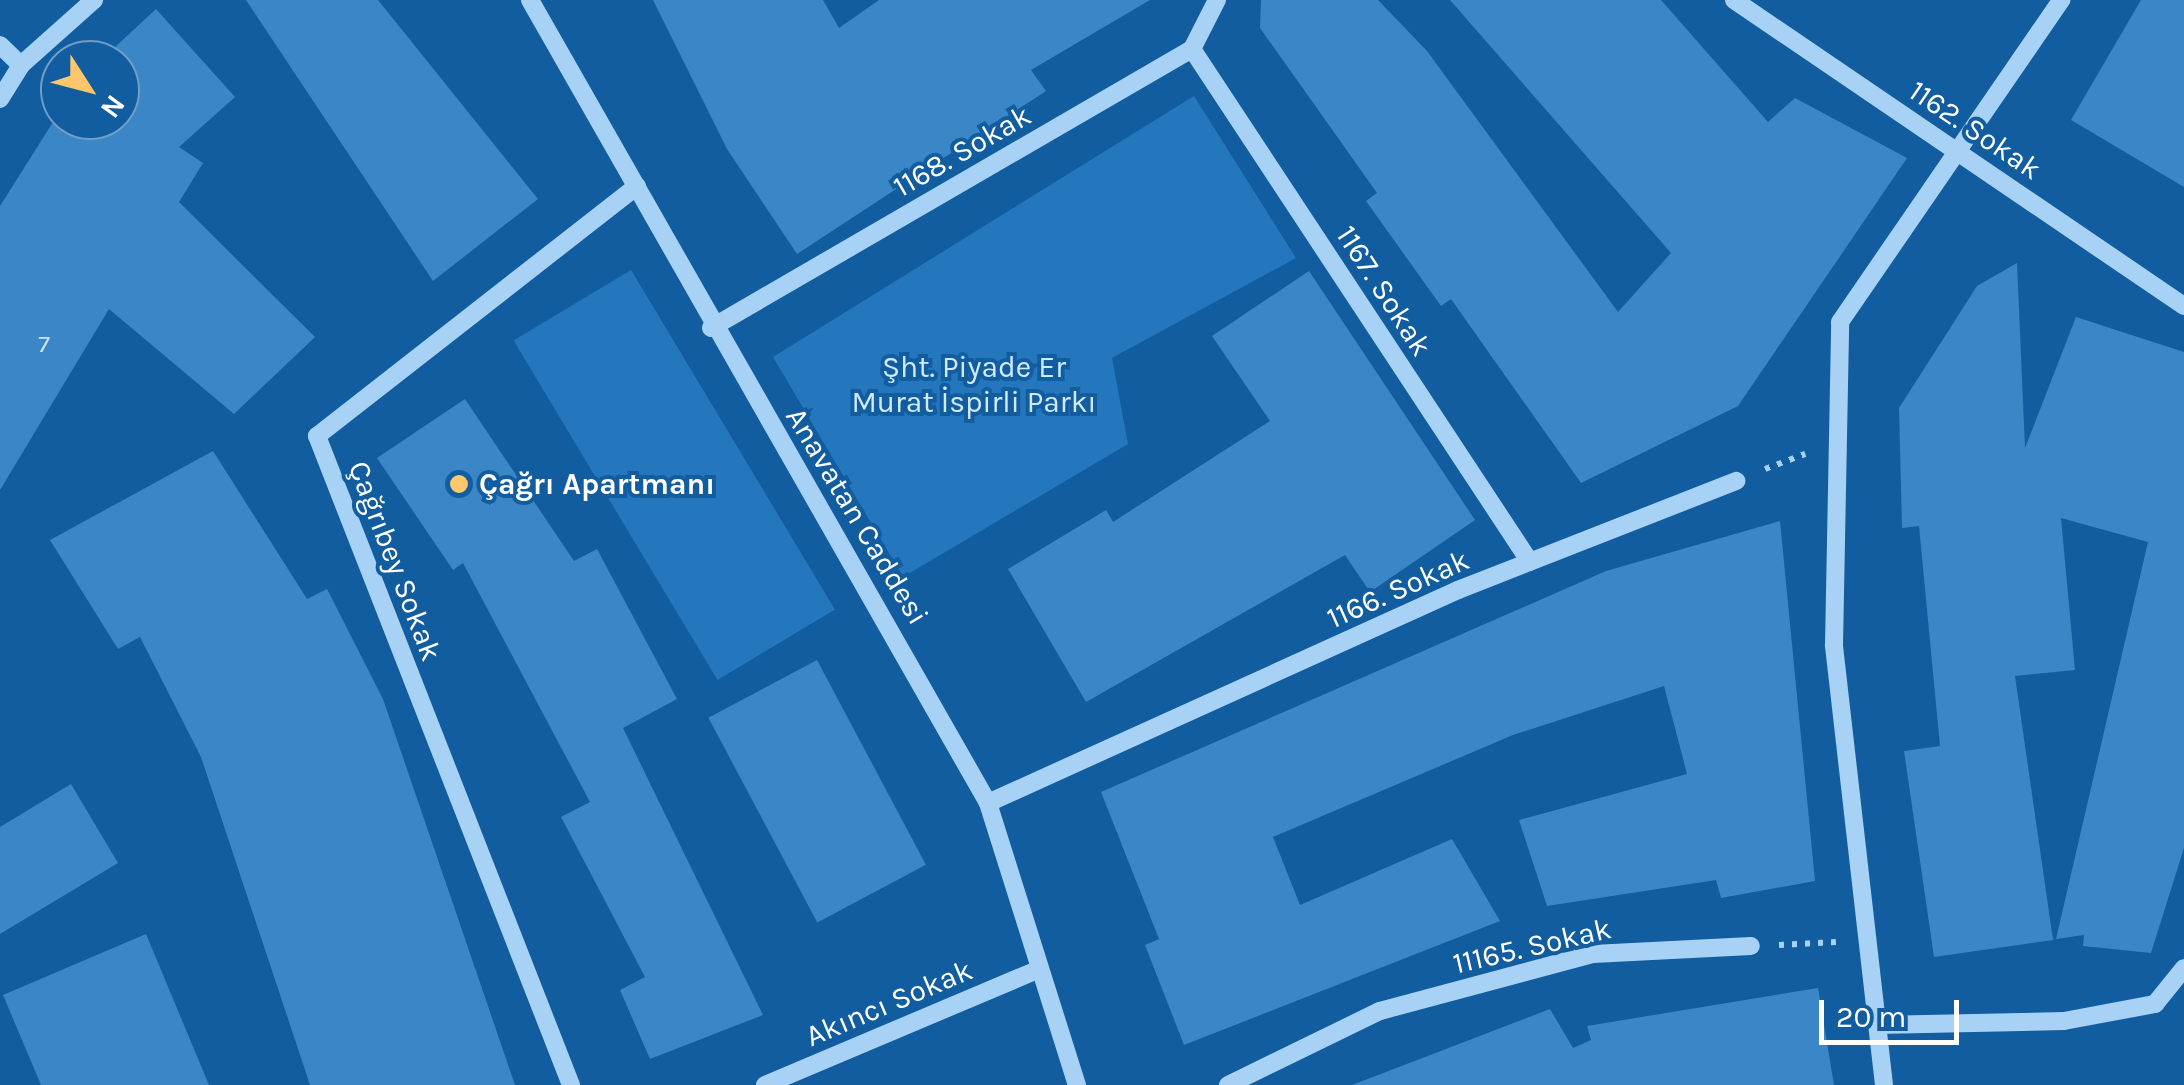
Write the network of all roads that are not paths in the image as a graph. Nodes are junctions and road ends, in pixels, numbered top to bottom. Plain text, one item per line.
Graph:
1 (94, 0) edge
2 (530, 0) edge
3 (1217, 0) edge
4 (1734, 0) edge
5 (2061, 0) edge
6 (0, 44) edge
7 (1192, 49) junction
8 (20, 65) junction
9 (0, 99) edge
10 (1956, 151) junction
11 (638, 186) junction
12 (2184, 306) edge
13 (711, 328) junction
14 (1736, 480) road end
15 (1530, 562) junction
16 (988, 803) junction
17 (1751, 946) road end
18 (2184, 968) edge
19 (1034, 971) junction
20 (1877, 1025) junction
21 (810, 1066) junction
22 (571, 1085) edge
23 (764, 1085) edge
24 (818, 1085) edge
25 (1077, 1085) edge
26 (1228, 1085) edge
27 (1884, 1085) edge

1 - 8 street
2 - 11 street, Anavatan Caddesi
3 - 7 street
4 - 10 street, 1162. Sokak
5 - 10 street
6 - 8 street
7 - 13 street, 1168. Sokak
7 - 15 street, 1167. Sokak
8 - 9 street
10 - 12 street, 1162. Sokak
10 - 20 street
11 - 13 street, Anavatan Caddesi
11 - 22 street, Çağrıbey Sokak
13 - 16 street, Anavatan Caddesi
14 - 15 street, 1166. Sokak
15 - 16 street, 1166. Sokak
16 - 19 street, Anavatan Caddesi
17 - 26 street, 11165. Sokak
18 - 20 street
19 - 21 street, Akıncı Sokak
19 - 25 street, Anavatan Caddesi
20 - 27 street
21 - 23 street, Akıncı Sokak
21 - 24 street

